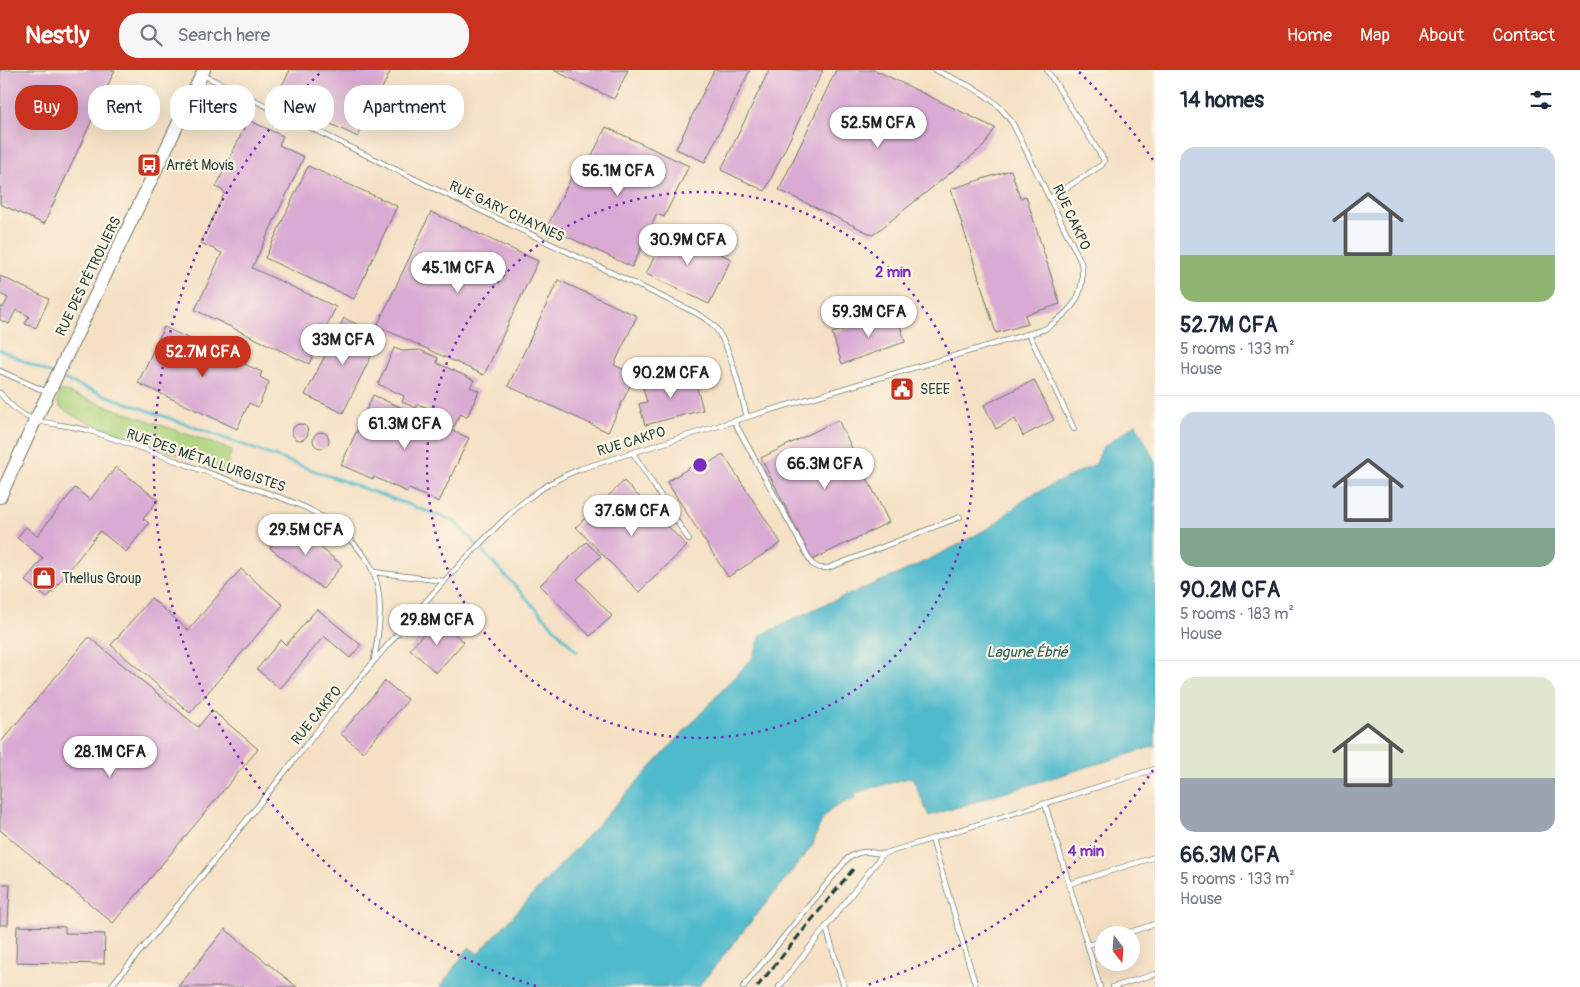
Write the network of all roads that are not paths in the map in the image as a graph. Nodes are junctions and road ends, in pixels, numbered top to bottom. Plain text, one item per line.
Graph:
1 (935, 70) edge
2 (1047, 70) edge
3 (203, 72) edge
4 (1050, 198) junction
5 (1029, 334) junction
6 (0, 371) edge
7 (49, 391) junction
8 (0, 393) edge
9 (747, 417) junction
10 (35, 421) junction
11 (734, 421) junction
12 (1074, 429) dead end
13 (633, 453) junction
14 (0, 497) edge
15 (960, 517) dead end
16 (690, 540) dead end
17 (374, 572) junction
18 (443, 581) junction
19 (374, 661) junction
20 (1155, 770) edge
21 (1045, 804) junction
22 (932, 839) junction
23 (883, 854) junction
24 (1155, 857) edge
25 (1069, 884) junction
26 (1155, 924) edge
27 (826, 927) junction
28 (1140, 929) edge
29 (1095, 943) edge
30 (1088, 945) junction
31 (1155, 974) edge
32 (110, 987) edge
33 (743, 987) edge
34 (779, 987) edge
35 (844, 987) edge
36 (976, 987) edge
37 (1100, 987) edge
38 (1113, 987) edge

1 - 4 lane, RUE CAKPO
2 - 4 lane
3 - 7 street, RUE DES PÉTROLIERS
3 - 9 lane, RUE GARY CHAYNES
4 - 5 lane, RUE CAKPO
5 - 9 lane, RUE CAKPO
5 - 12 lane
6 - 7 lane
7 - 10 street, RUE DES PÉTROLIERS
8 - 10 lane, RUE DES MÉTALLURGISTES
9 - 11 lane, RUE CAKPO
10 - 14 street, RUE DES PÉTROLIERS
10 - 17 lane, RUE DES MÉTALLURGISTES
11 - 13 lane, RUE CAKPO
11 - 15 lane
13 - 16 lane
13 - 18 lane, RUE CAKPO
17 - 18 lane
17 - 19 lane, RUE DES MÉTALLURGISTES
18 - 19 lane, RUE CAKPO
19 - 32 lane, RUE CAKPO
20 - 21 lane
21 - 22 lane
21 - 25 lane
22 - 23 lane
22 - 36 lane
23 - 27 lane
23 - 33 lane
24 - 25 lane
25 - 30 lane
26 - 28 lane
27 - 34 lane
27 - 35 lane
29 - 30 lane
30 - 37 lane
31 - 38 lane

